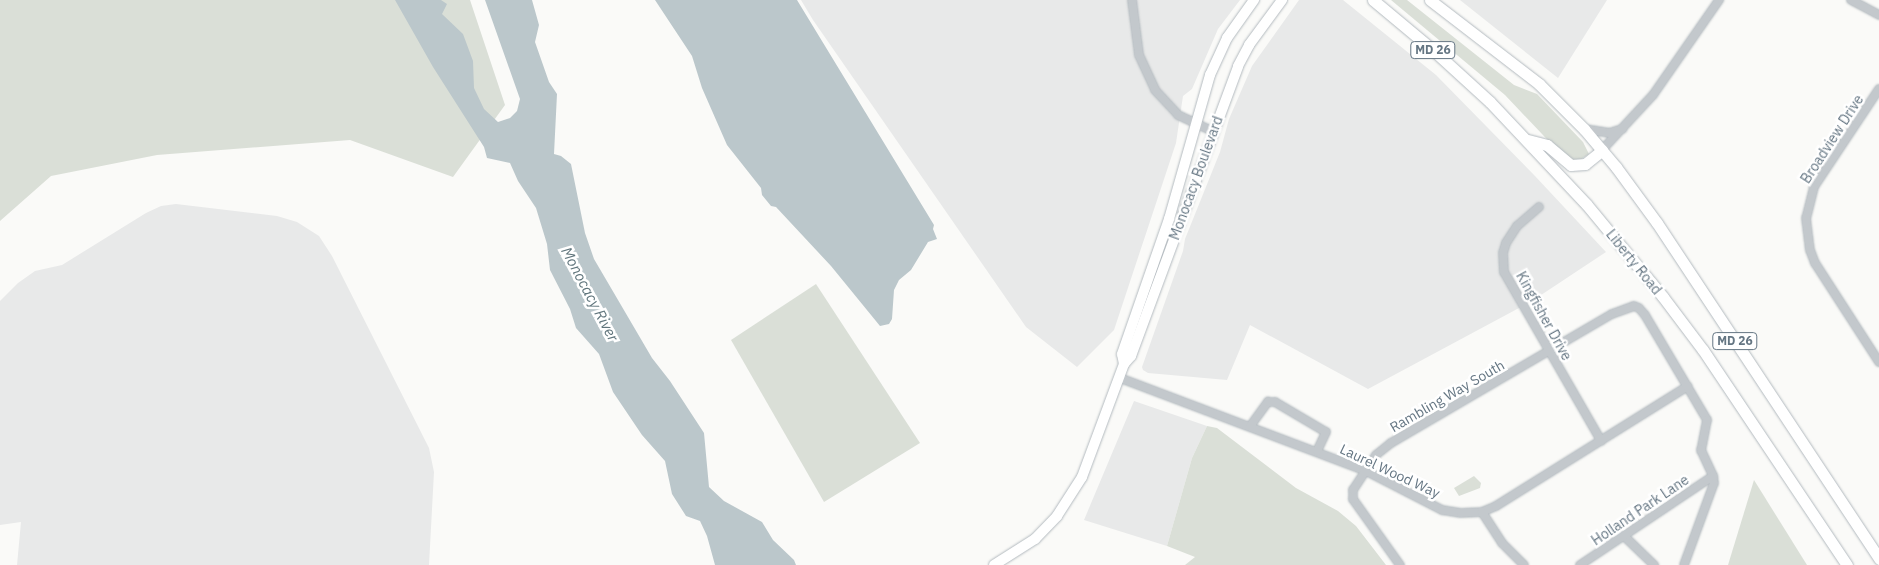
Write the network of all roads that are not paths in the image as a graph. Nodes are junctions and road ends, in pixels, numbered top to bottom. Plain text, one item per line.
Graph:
1 (1132, 0) edge
2 (1254, 0) edge
3 (1282, 0) edge
4 (1373, 0) edge
5 (1430, 0) edge
6 (1719, 0) edge
7 (1851, 0) edge
8 (1879, 15) edge
9 (1879, 89) edge
10 (1196, 124) junction
11 (1624, 128) junction
12 (1584, 129) junction
13 (1213, 131) junction
14 (1527, 140) junction
15 (1602, 150) junction
16 (1539, 207) dead end
17 (1548, 352) junction
18 (1879, 362) edge
19 (1124, 364) junction
20 (1120, 378) junction
21 (1688, 386) junction
22 (1251, 425) junction
23 (1601, 441) junction
24 (1317, 451) junction
25 (1364, 470) junction
26 (1714, 476) junction
27 (1482, 512) junction
28 (1624, 536) junction
29 (1879, 559) edge
30 (994, 565) edge
31 (1400, 565) edge
32 (1524, 565) edge
33 (1580, 565) edge
34 (1654, 565) edge
35 (1684, 565) edge
36 (1847, 565) edge

1 - 10 street
2 - 10 main road, Monocacy Boulevard
3 - 13 main road, Monocacy Boulevard
4 - 14 main road, Liberty Road / MD 26
5 - 12 main road, MD 26
6 - 11 street
7 - 8 street
9 - 18 street, Broadview Drive
10 - 13 street
10 - 19 main road, Monocacy Boulevard
11 - 12 street
11 - 15 street
12 - 15 main road, MD 26
13 - 19 main road, Monocacy Boulevard
14 - 15 main road
14 - 36 main road, Liberty Road / MD 26
15 - 29 main road, MD 26
16 - 17 street, Kingfisher Drive
17 - 21 street, Rambling Way South
17 - 23 street, Kingfisher Drive
17 - 25 street, Rambling Way South
19 - 20 main road, Monocacy Boulevard
20 - 22 street, Laurel Wood Way
20 - 30 main road, Monocacy Boulevard
21 - 23 street, Laurel Wood Way
21 - 26 street
22 - 24 street, Laurel Wood Way
22 - 24 street
23 - 27 street, Laurel Wood Way
24 - 25 street, Laurel Wood Way
25 - 27 street, Laurel Wood Way
25 - 31 street, Rambling Way South
26 - 28 street, Holland Park Lane
26 - 35 street
27 - 32 street
28 - 33 street, Holland Park Lane
28 - 34 street

